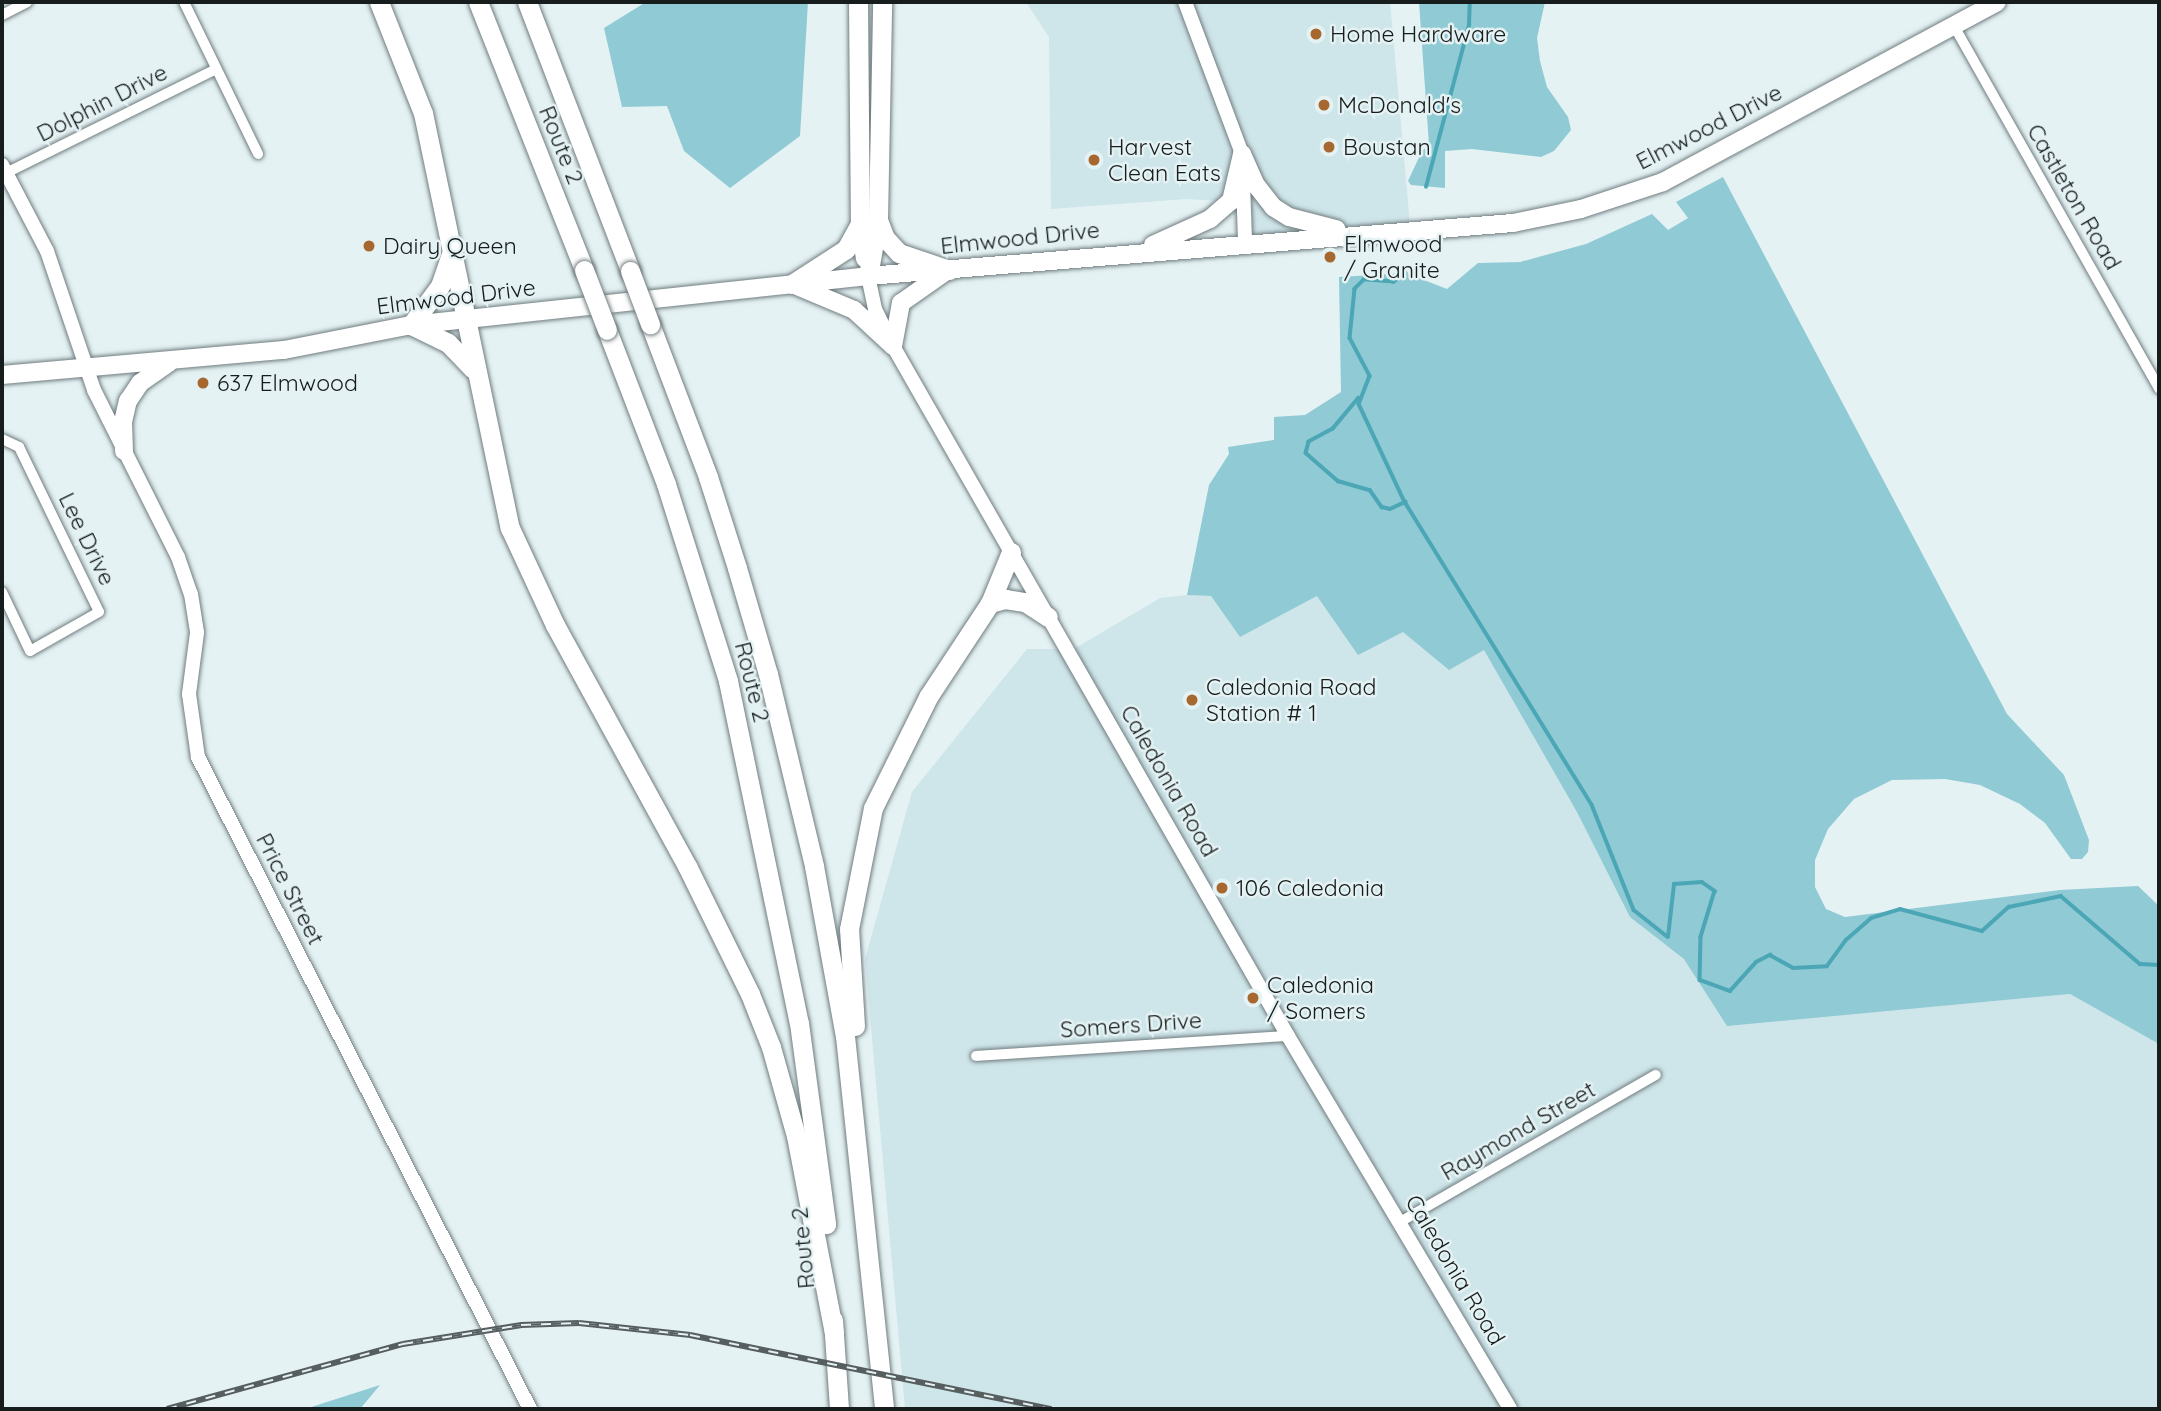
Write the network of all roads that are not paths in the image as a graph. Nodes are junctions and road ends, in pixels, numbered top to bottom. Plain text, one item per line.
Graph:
1 (27, 2) edge
2 (184, 2) edge
3 (379, 2) edge
4 (478, 2) edge
5 (527, 2) edge
6 (534, 2) edge
7 (858, 2) edge
8 (882, 2) edge
9 (1185, 2) edge
10 (1997, 2) edge
11 (2, 15) edge
12 (1954, 26) junction
13 (541, 39) junction
14 (216, 69) junction
15 (258, 154) dead end
16 (1242, 154) junction
17 (4, 169) edge
18 (869, 221) junction
19 (1350, 233) junction
20 (1245, 242) junction
21 (452, 250) junction
22 (1140, 251) junction
23 (949, 270) junction
24 (868, 276) junction
25 (792, 284) junction
26 (465, 318) junction
27 (411, 325) junction
28 (893, 346) junction
29 (176, 360) junction
30 (88, 369) junction
31 (475, 373) junction
32 (2, 375) edge
33 (2159, 388) edge
34 (2, 439) edge
35 (124, 451) junction
36 (1011, 552) junction
37 (2, 592) edge
38 (990, 603) junction
39 (1048, 617) junction
40 (1288, 1036) junction
41 (976, 1056) dead end
42 (1656, 1075) dead end
43 (857, 1135) junction
44 (1401, 1223) junction
45 (834, 1333) junction
46 (530, 1409) edge
47 (839, 1409) edge
48 (884, 1409) edge
49 (1510, 1409) edge

1 - 11 street
2 - 14 street
3 - 21 highway
4 - 45 highway, Route 2, bridge
5 - 13 highway, Route 2
6 - 13 highway
7 - 18 highway
8 - 18 highway
9 - 16 street
10 - 12 main road, Elmwood Drive
12 - 19 main road, Elmwood Drive
12 - 33 street, Castleton Road
13 - 43 highway, Route 2, bridge
14 - 15 street
14 - 17 street, Dolphin Drive
16 - 19 main road
16 - 20 street
16 - 22 main road
17 - 30 street, Price Street
18 - 23 highway
18 - 24 highway
18 - 25 highway
19 - 20 main road, Elmwood Drive
20 - 22 main road, Elmwood Drive
21 - 26 highway
21 - 27 highway
22 - 23 main road, Elmwood Drive
23 - 24 main road, Elmwood Drive
23 - 28 main road
24 - 25 main road, Elmwood Drive
24 - 28 street, Caledonia Road
25 - 26 main road, Elmwood Drive
25 - 28 main road
26 - 27 main road, Elmwood Drive
26 - 31 highway
27 - 29 main road, Elmwood Drive
27 - 31 highway
28 - 36 street, Caledonia Road
29 - 30 main road, Elmwood Drive
29 - 35 main road
30 - 32 main road, Elmwood Drive
30 - 35 street, Price Street
31 - 45 highway
34 - 37 street, Lee Drive
35 - 46 street, Price Street
36 - 38 highway
36 - 39 street, Caledonia Road
38 - 39 highway
38 - 43 highway
39 - 40 street, Caledonia Road
40 - 41 street, Somers Drive
40 - 44 street, Caledonia Road
42 - 44 street, Raymond Street
43 - 48 highway, Route 2
44 - 49 street, Caledonia Road
45 - 47 highway, Route 2

